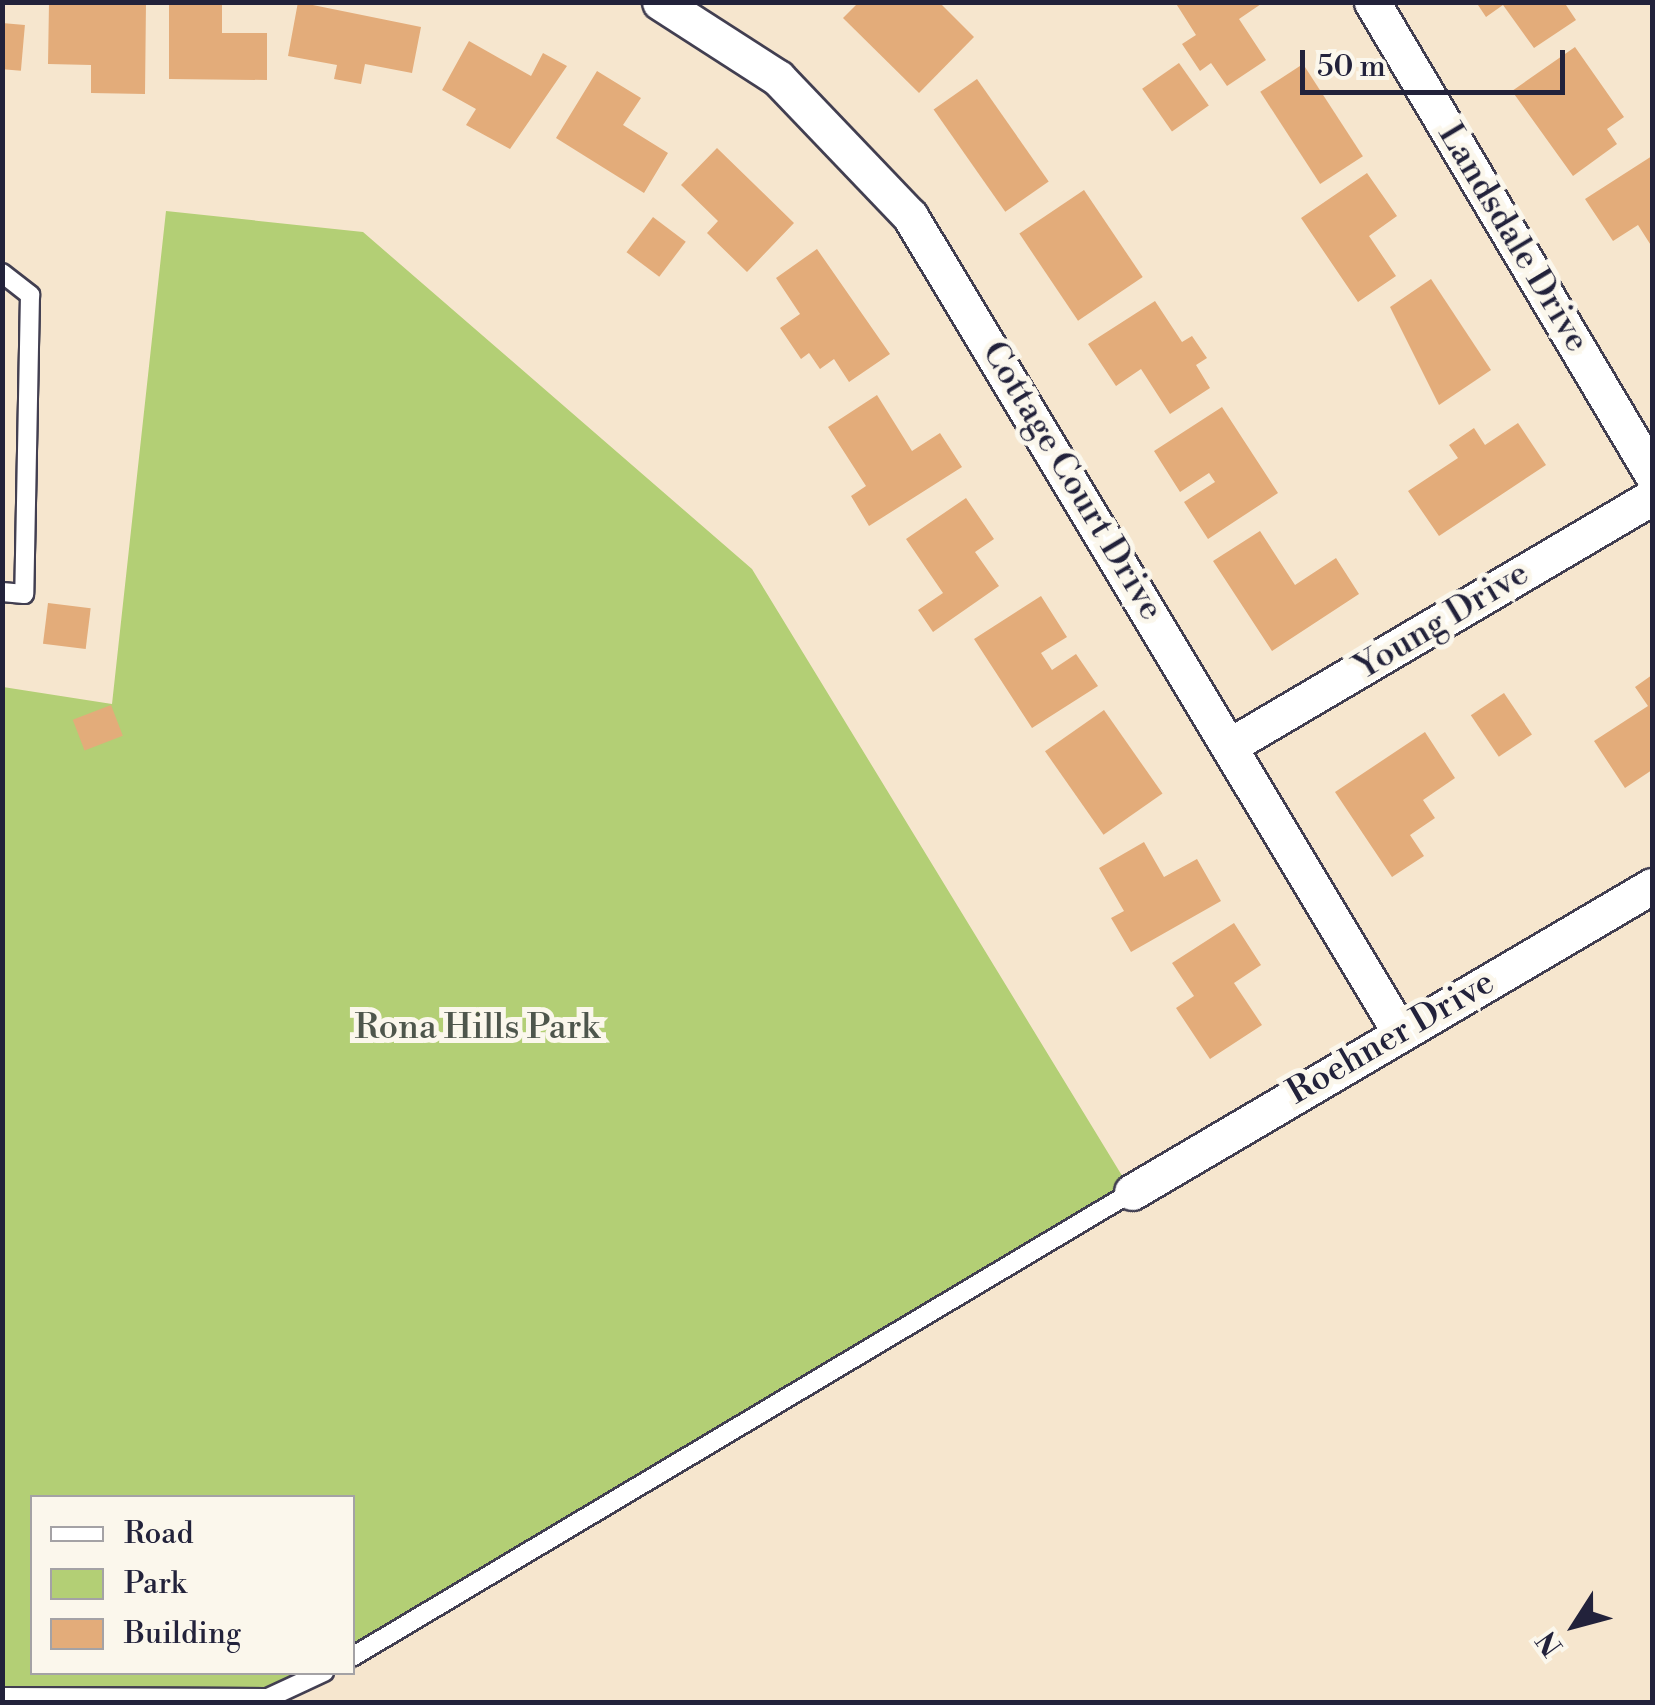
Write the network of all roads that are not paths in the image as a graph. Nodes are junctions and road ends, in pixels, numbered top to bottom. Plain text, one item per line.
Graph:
1 (660, 2) edge
2 (1372, 2) edge
3 (2, 274) edge
4 (1652, 474) edge
5 (1652, 496) edge
6 (2, 592) edge
7 (1231, 745) junction
8 (1652, 886) edge
9 (1400, 1032) junction
10 (1132, 1192) joint
11 (355, 1655) edge
12 (318, 1675) edge
13 (2, 1697) edge

1 - 7 street, Cottage Court Drive
2 - 4 street, Landsdale Drive
3 - 6 lane
5 - 7 street, Young Drive
7 - 9 street, Cottage Court Drive
8 - 9 street, Roehner Drive
9 - 10 street, Roehner Drive
10 - 11 lane
12 - 13 lane

